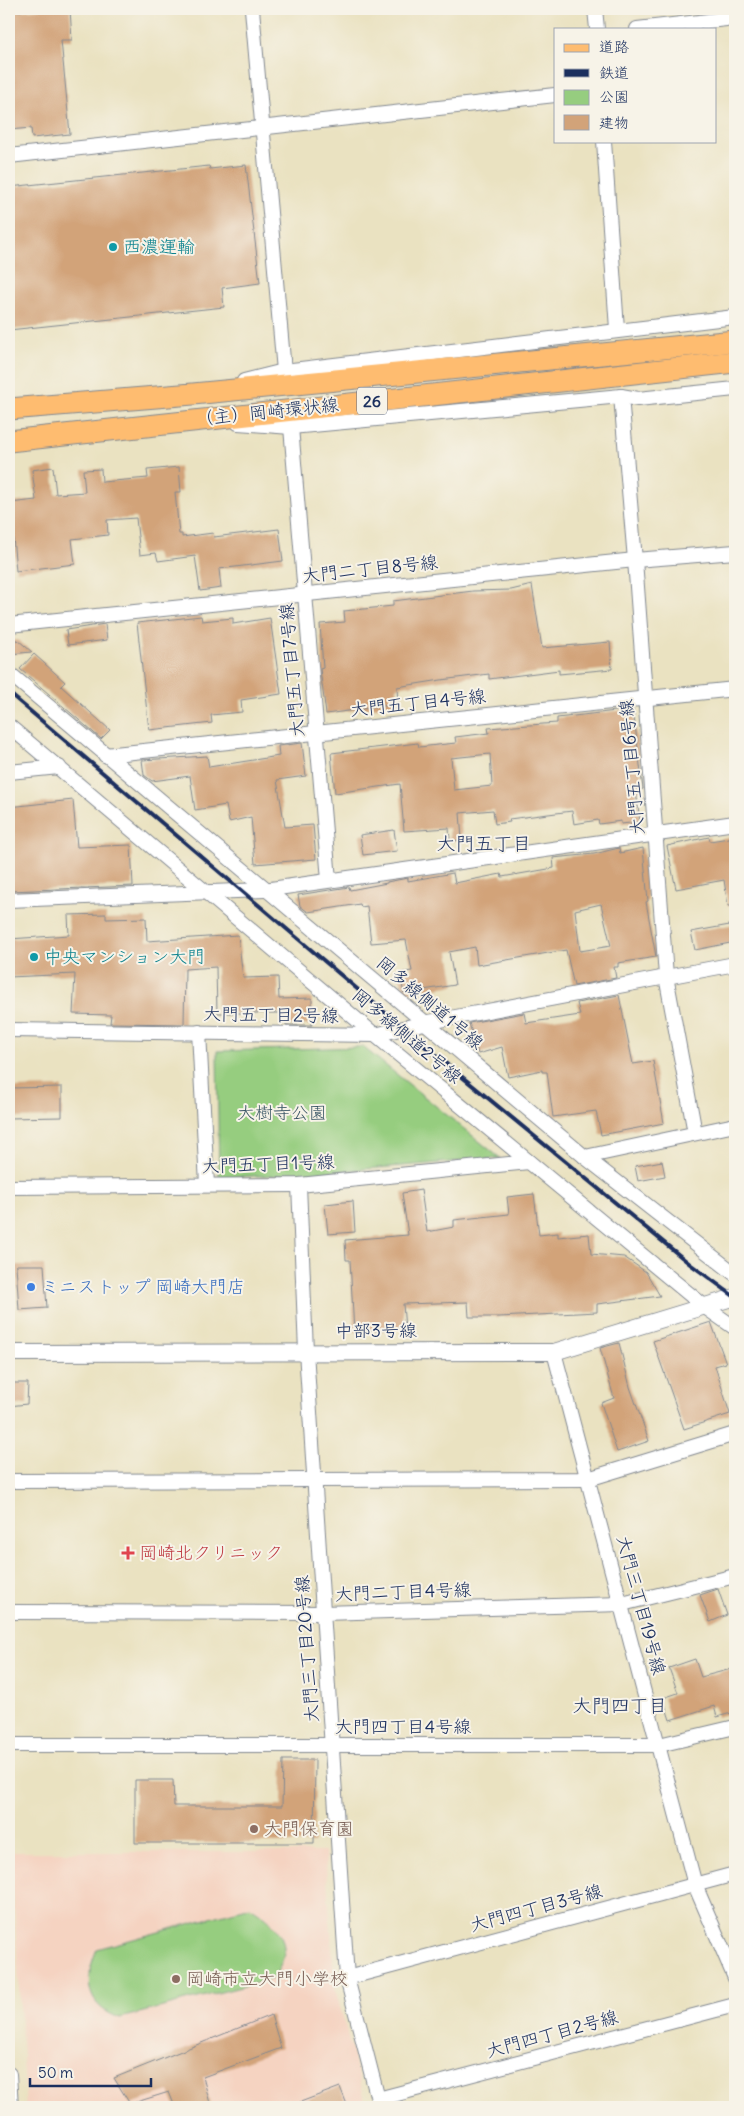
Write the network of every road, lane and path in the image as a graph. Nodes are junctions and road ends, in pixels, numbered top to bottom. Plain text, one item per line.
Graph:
1 (252, 9) edge
2 (596, 9) edge
3 (735, 18) edge
4 (597, 28) edge
5 (645, 28) edge
6 (554, 94) edge
7 (262, 127) junction
8 (604, 142) edge
9 (9, 156) edge
10 (735, 317) edge
11 (617, 329) junction
12 (735, 341) edge
13 (735, 362) edge
14 (284, 371) junction
15 (735, 389) edge
16 (193, 394) junction
17 (621, 396) junction
18 (9, 409) edge
19 (190, 420) junction
20 (291, 427) junction
21 (9, 441) edge
22 (735, 552) edge
23 (635, 560) junction
24 (304, 594) junction
25 (9, 625) edge
26 (9, 674) edge
27 (735, 689) edge
28 (645, 700) junction
29 (9, 726) edge
30 (316, 732) junction
31 (105, 755) junction
32 (59, 767) junction
33 (9, 772) edge
34 (735, 823) edge
35 (656, 834) junction
36 (329, 880) junction
37 (264, 890) junction
38 (206, 893) junction
39 (9, 900) edge
40 (735, 964) edge
41 (666, 976) junction
42 (424, 1023) junction
43 (9, 1030) edge
44 (198, 1032) junction
45 (375, 1035) junction
46 (735, 1125) edge
47 (695, 1133) junction
48 (585, 1157) junction
49 (529, 1162) junction
50 (299, 1184) junction
51 (207, 1185) junction
52 (9, 1187) edge
53 (735, 1274) edge
54 (735, 1297) edge
55 (705, 1307) junction
56 (735, 1328) edge
57 (306, 1351) junction
58 (554, 1352) junction
59 (9, 1353) edge
60 (735, 1434) edge
61 (588, 1479) junction
62 (9, 1481) edge
63 (315, 1481) junction
64 (735, 1576) edge
65 (622, 1604) junction
66 (9, 1612) edge
67 (323, 1613) junction
68 (735, 1727) edge
69 (9, 1745) edge
70 (332, 1745) junction
71 (658, 1745) junction
72 (735, 1874) edge
73 (695, 1885) junction
74 (347, 1978) junction
75 (735, 1978) edge
76 (735, 2005) edge
77 (9, 2074) edge
78 (379, 2103) edge
79 (11, 2107) edge

1 - 7 street
2 - 4 street
3 - 5 street
6 - 7 street
7 - 9 street
7 - 14 street
8 - 11 street
10 - 11 street
11 - 14 street
12 - 16 main road, （主）岡崎環状線 / 26
13 - 19 main road, （主）岡崎環状線 / 26
14 - 16 street
15 - 17 street
16 - 18 main road, （主）岡崎環状線 / 26
17 - 20 street
17 - 23 street, 大門五丁目6号線
19 - 20 street
19 - 21 main road, （主）岡崎環状線 / 26
20 - 24 street, 大門五丁目7号線
22 - 23 street, 大門二丁目8号線
23 - 24 street, 大門二丁目8号線
23 - 28 street, 大門五丁目6号線
24 - 25 street, 大門二丁目8号線
24 - 30 street, 大門五丁目7号線
26 - 31 street, 岡多線側道1号線
27 - 28 street, 大門五丁目4号線
28 - 30 street, 大門五丁目4号線
28 - 35 street, 大門五丁目6号線
29 - 32 street, 岡多線側道2号線
30 - 31 street, 大門五丁目4号線
30 - 36 street, 大門五丁目7号線
31 - 37 street, 岡多線側道1号線
32 - 33 street
32 - 38 street, 岡多線側道2号線
34 - 35 street
35 - 36 street
35 - 41 street, 大門五丁目6号線
36 - 37 street
37 - 38 street
37 - 42 street, 岡多線側道1号線
38 - 39 street
38 - 45 street, 岡多線側道2号線
40 - 41 street, 大門五丁目2号線
41 - 42 street, 大門五丁目2号線
41 - 47 street, 大門五丁目6号線
42 - 45 street, 大門五丁目2号線
42 - 48 street, 岡多線側道1号線
43 - 44 street, 大門五丁目2号線
44 - 45 street, 大門五丁目2号線
44 - 51 street
45 - 49 street, 岡多線側道2号線
46 - 47 street
47 - 48 street
48 - 53 street, 岡多線側道1号線
49 - 50 street, 大門五丁目1号線
49 - 55 street, 岡多線側道2号線
50 - 51 street, 大門五丁目1号線
50 - 57 street, 大門三丁目20号線
51 - 52 street, 大門五丁目1号線
54 - 55 street, 中部3号線
55 - 56 street, 岡多線側道2号線
55 - 58 street, 中部3号線
57 - 58 street, 中部3号線
57 - 59 street, 中部3号線
57 - 63 street, 大門三丁目20号線
58 - 61 street, 大門三丁目19号線
60 - 61 street
61 - 63 street
61 - 65 street, 大門三丁目19号線
62 - 63 street
63 - 67 street, 大門三丁目20号線
64 - 65 street, 大門二丁目4号線
65 - 67 street, 大門二丁目4号線
65 - 71 street, 大門三丁目19号線
66 - 67 street, 大門二丁目4号線
67 - 70 street, 大門三丁目20号線
68 - 71 street, 大門四丁目4号線
69 - 70 street, 大門四丁目4号線
70 - 71 street, 大門四丁目4号線
70 - 74 street, 大門三丁目20号線
71 - 73 street, 大門三丁目19号線
72 - 73 street, 大門四丁目3号線
73 - 74 street, 大門四丁目3号線
73 - 75 street, 大門三丁目19号線
74 - 78 street, 大門三丁目20号線
76 - 78 street, 大門四丁目2号線
77 - 79 street

